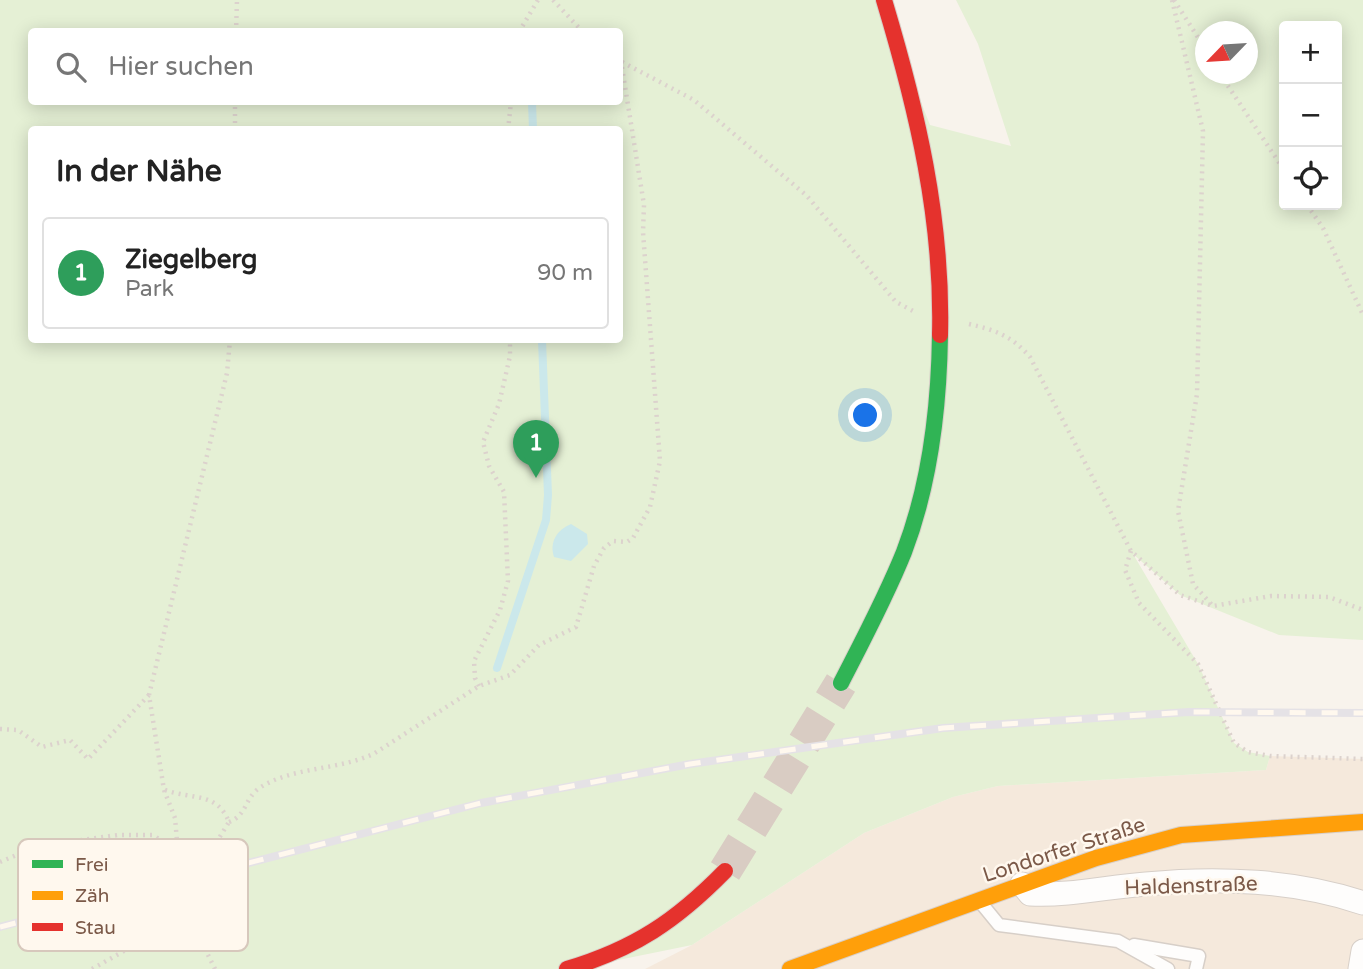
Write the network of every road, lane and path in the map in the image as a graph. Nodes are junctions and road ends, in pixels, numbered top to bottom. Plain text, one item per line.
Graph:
1 (237, 0) edge
2 (538, 0) edge
3 (553, 0) edge
4 (884, 0) edge
5 (1173, 0) edge
6 (236, 28) edge
7 (521, 28) edge
8 (579, 28) edge
9 (1195, 33) edge
10 (623, 63) edge
11 (623, 79) edge
12 (1227, 84) edge
13 (235, 105) edge
14 (511, 105) edge
15 (235, 126) edge
16 (508, 126) edge
17 (1279, 162) edge
18 (1310, 210) edge
19 (1363, 315) edge
20 (943, 317) junction
21 (230, 343) edge
22 (510, 343) edge
23 (1131, 551) junction
24 (1213, 606) junction
25 (1363, 610) edge
26 (841, 683) tunnel mouth
27 (479, 686) junction
28 (149, 695) junction
29 (0, 729) edge
30 (1363, 760) edge
31 (164, 790) junction
32 (229, 822) junction
33 (1363, 822) edge
34 (89, 839) edge
35 (159, 839) edge
36 (177, 839) edge
37 (218, 839) edge
38 (18, 854) edge
39 (0, 862) edge
40 (725, 871) tunnel mouth
41 (1022, 884) junction
42 (979, 900) junction
43 (1363, 903) edge
44 (1124, 944) junction
45 (124, 951) edge
46 (206, 951) edge
47 (1363, 951) edge
48 (92, 969) edge
49 (215, 969) edge
50 (566, 969) edge
51 (790, 969) edge
52 (1168, 969) edge
53 (1196, 969) edge
54 (1360, 969) edge

1 - 6 path
2 - 7 path
3 - 8 path
4 - 20 street
5 - 9 path
5 - 24 path
10 - 20 path
11 - 27 path
12 - 17 path
13 - 15 path
14 - 16 path
18 - 19 path
20 - 23 path
20 - 26 street
21 - 28 path
22 - 27 path
23 - 24 path
23 - 30 path
24 - 25 path
27 - 32 path
28 - 29 path
28 - 31 path
31 - 32 path
31 - 36 path
32 - 37 path
33 - 41 street, Londorfer Straße
34 - 35 path
38 - 39 path
40 - 50 street
41 - 42 street, Londorfer Straße
41 - 43 street, Haldenstraße
42 - 44 lane
42 - 51 street, Londorfer Straße
44 - 52 lane
44 - 53 lane
45 - 48 path
46 - 49 path
47 - 54 street

